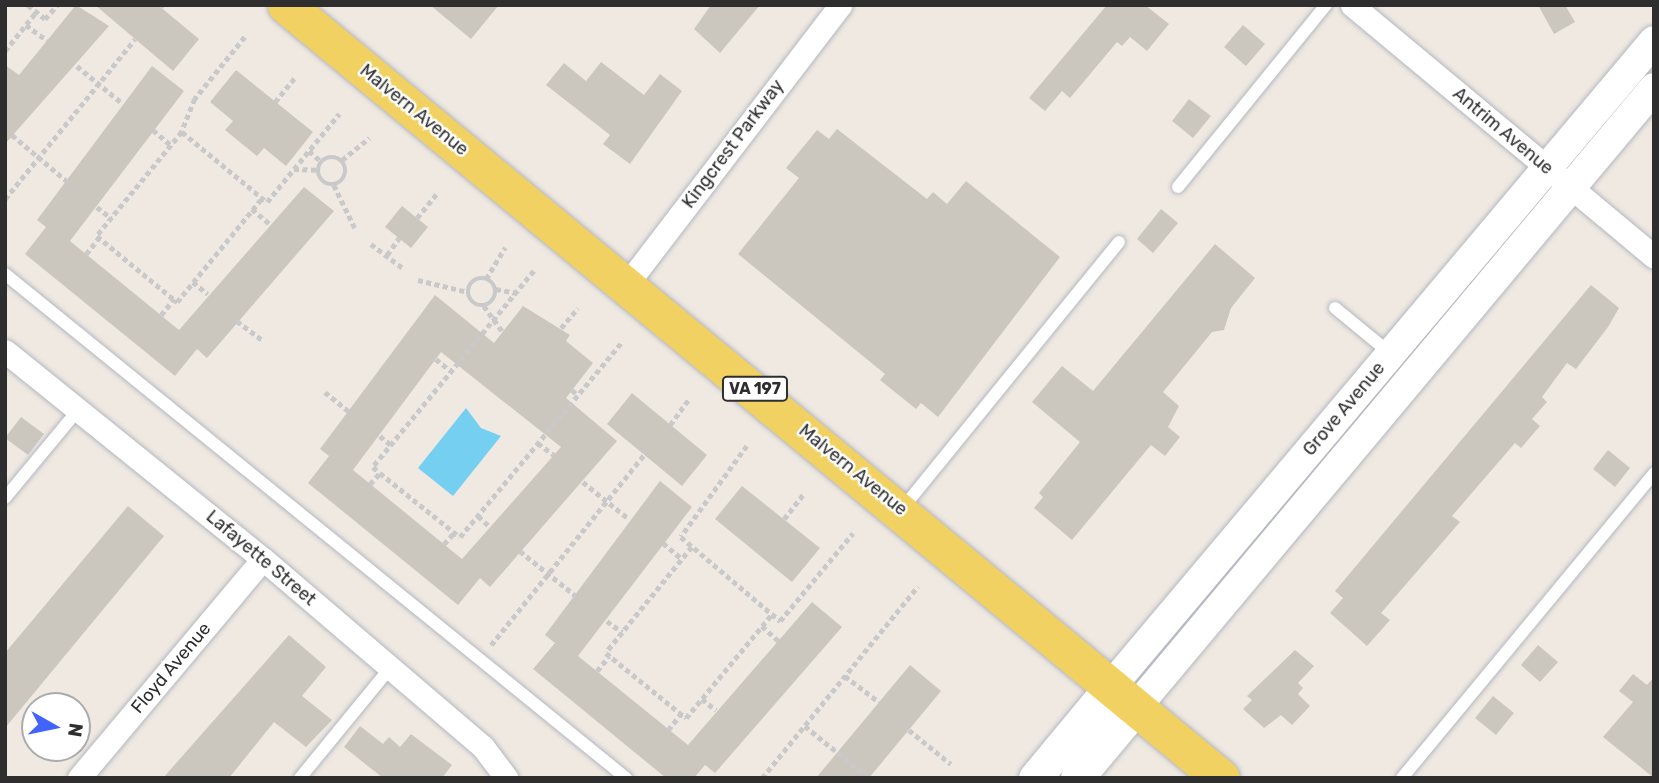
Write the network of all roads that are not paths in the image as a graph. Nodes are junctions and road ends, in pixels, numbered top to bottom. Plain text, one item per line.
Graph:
1 (286, 5) edge
2 (840, 5) edge
3 (1326, 5) edge
4 (1352, 5) edge
5 (1654, 41) edge
6 (1654, 88) edge
7 (1547, 168) junction
8 (1178, 187) dead end
9 (1570, 187) junction
10 (1119, 242) dead end
11 (1654, 257) edge
12 (5, 274) edge
13 (627, 284) junction
14 (1335, 308) dead end
15 (5, 351) edge
16 (1391, 354) junction
17 (78, 410) junction
18 (1654, 473) edge
19 (5, 498) edge
20 (901, 510) junction
21 (263, 559) junction
22 (390, 668) junction
23 (1126, 694) junction
24 (506, 777) edge
25 (79, 778) edge
26 (300, 778) edge
27 (626, 778) edge
28 (1035, 778) edge
29 (1077, 778) edge
30 (1222, 778) edge
31 (1402, 778) edge

1 - 13 main road, Malvern Avenue / VA 197
2 - 13 street, Kingcrest Parkway
3 - 8 lane
4 - 7 street, Antrim Avenue
5 - 7 street, Grove Avenue
6 - 9 street, Grove Avenue
7 - 9 street, Antrim Avenue
7 - 16 street, Grove Avenue
9 - 11 street, Antrim Avenue
9 - 23 street, Grove Avenue
10 - 20 lane
12 - 27 lane
13 - 20 main road, Malvern Avenue / VA 197
14 - 16 lane
15 - 17 street, Lafayette Street
16 - 23 street, Grove Avenue
17 - 19 lane
17 - 21 street, Lafayette Street
18 - 31 lane
20 - 23 main road, Malvern Avenue / VA 197
21 - 22 street, Lafayette Street
21 - 25 street, Floyd Avenue
22 - 24 street, Lafayette Street
22 - 26 lane
23 - 28 main road, Grove Avenue
23 - 29 main road, Grove Avenue
23 - 30 main road, Malvern Avenue / VA 197

